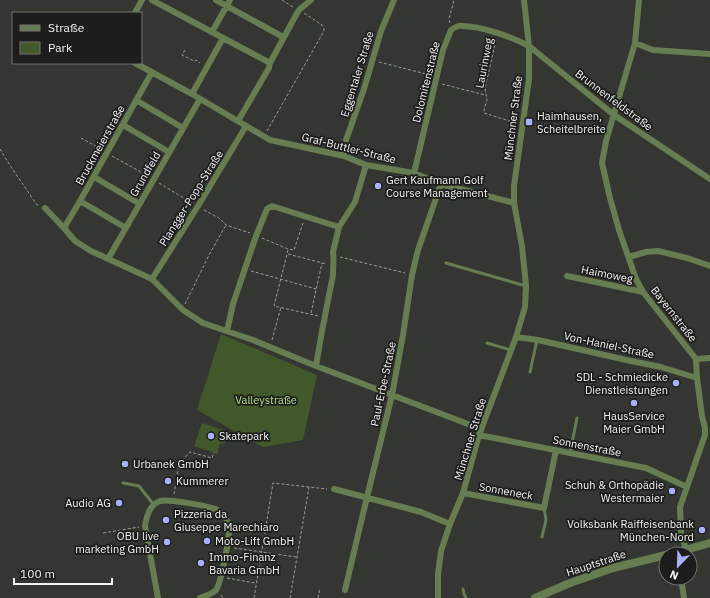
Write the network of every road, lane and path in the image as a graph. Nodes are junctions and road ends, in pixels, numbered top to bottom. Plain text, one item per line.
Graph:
1 (142, 0) edge
2 (216, 0) edge
3 (282, 0) edge
4 (312, 0) edge
5 (394, 0) edge
6 (454, 0) edge
7 (524, 0) edge
8 (639, 0) edge
9 (155, 1) edge
10 (228, 3) edge
11 (299, 10) junction
12 (136, 12) edge
13 (451, 30) junction
14 (212, 32) junction
15 (498, 34) junction
16 (283, 37) junction
17 (223, 38) junction
18 (635, 44) junction
19 (529, 46) junction
20 (185, 50) dead end
21 (710, 54) edge
22 (373, 60) junction
23 (200, 63) dead end
24 (270, 63) junction
25 (137, 64) edge
26 (152, 72) junction
27 (437, 80) junction
28 (192, 94) junction
29 (486, 95) junction
30 (200, 99) junction
31 (136, 100) junction
32 (614, 115) junction
33 (238, 121) junction
34 (523, 123) junction
35 (123, 125) junction
36 (246, 126) junction
37 (183, 128) junction
38 (263, 136) junction
39 (0, 149) edge
40 (169, 152) junction
41 (344, 156) junction
42 (366, 165) junction
43 (414, 173) junction
44 (94, 177) junction
45 (710, 179) edge
46 (441, 184) junction
47 (80, 201) junction
48 (514, 203) junction
49 (140, 204) junction
50 (45, 208) joint
51 (305, 216) junction
52 (219, 218) dead end
53 (226, 225) junction
54 (64, 228) junction
55 (126, 228) junction
56 (339, 228) junction
57 (256, 236) junction
58 (288, 249) junction
59 (294, 250) junction
60 (288, 254) junction
61 (292, 256) junction
62 (334, 256) junction
63 (629, 257) junction
64 (108, 259) junction
65 (322, 263) junction
66 (446, 263) dead end
67 (333, 265) junction
68 (710, 266) edge
69 (245, 269) junction
70 (412, 274) junction
71 (567, 276) dead end
72 (152, 279) junction
73 (281, 280) junction
74 (526, 286) junction
75 (316, 289) junction
76 (643, 292) junction
77 (281, 307) junction
78 (183, 310) junction
79 (311, 314) junction
80 (325, 317) junction
81 (227, 331) junction
82 (516, 337) junction
83 (537, 340) junction
84 (487, 343) dead end
85 (270, 346) junction
86 (511, 350) junction
87 (710, 358) edge
88 (696, 359) junction
89 (316, 366) junction
90 (530, 372) dead end
91 (697, 378) junction
92 (392, 395) junction
93 (577, 418) dead end
94 (707, 427) edge
95 (480, 432) junction
96 (556, 450) junction
97 (214, 452) dead end
98 (570, 453) junction
99 (123, 483) dead end
100 (309, 487) junction
101 (688, 487) junction
102 (334, 489) joint
103 (463, 494) junction
104 (366, 497) junction
105 (172, 501) junction
106 (154, 505) junction
107 (544, 508) junction
108 (450, 524) junction
109 (145, 526) junction
110 (103, 533) dead end
111 (542, 537) dead end
112 (710, 543) edge
113 (227, 546) junction
114 (685, 546) edge
115 (698, 546) edge
116 (261, 552) junction
117 (297, 557) junction
118 (658, 557) edge
119 (221, 577) junction
120 (256, 583) junction
121 (682, 586) edge
122 (320, 588) dead end
123 (463, 589) dead end
124 (345, 590) dead end
125 (252, 593) dead end
126 (255, 594) junction
127 (158, 598) edge
128 (200, 598) edge
129 (254, 598) edge
130 (290, 598) edge
131 (318, 598) edge
132 (438, 598) edge
133 (466, 598) edge
134 (535, 598) edge
135 (684, 598) edge

1 - 12 street
2 - 10 street
3 - 11 path
4 - 11 street
5 - 22 street, Eggentaler Straße
6 - 13 path
7 - 19 street, Münchner Straße
8 - 18 street, Bayernstraße
9 - 14 street
10 - 14 street
10 - 16 street
11 - 16 street
11 - 38 path
13 - 15 street, Dolomitenstraße
13 - 27 street, Dolomitenstraße
14 - 17 street
15 - 19 street, Dolomitenstraße
15 - 29 path, Laurinweg
16 - 24 street
17 - 24 street
17 - 28 street
18 - 21 street
18 - 32 street, Bayernstraße
19 - 32 street, Brunnenfeldstraße
19 - 34 street, Münchner Straße
20 - 23 path
22 - 27 path
22 - 41 street, Eggentaler Straße
24 - 33 street
25 - 26 street, Graf-Buttler-Straße
26 - 28 street, Graf-Buttler-Straße
26 - 31 street, Bruckmeierstraße
27 - 29 path
27 - 43 street, Dolomitenstraße
28 - 30 street, Graf-Buttler-Straße
29 - 34 path, Laurinweg
30 - 33 street, Graf-Buttler-Straße
30 - 37 street, Grundfeld
31 - 35 street, Bruckmeierstraße
31 - 37 street
32 - 45 street, Brunnenfeldstraße
32 - 63 street, Bayernstraße
33 - 36 street, Graf-Buttler-Straße
34 - 48 street, Münchner Straße
35 - 40 street
35 - 44 street, Bruckmeierstraße
36 - 38 street, Graf-Buttler-Straße
36 - 72 street, Plangger-Popp-Straße
37 - 40 street, Grundfeld
38 - 41 street, Graf-Buttler-Straße
39 - 50 path
40 - 49 street, Grundfeld
41 - 42 street, Graf-Buttler-Straße
42 - 43 street, Graf-Buttler-Straße
42 - 56 street
43 - 46 street, Graf-Buttler-Straße
44 - 47 street, Bruckmeierstraße
44 - 49 street
46 - 48 street, Graf-Buttler-Straße
46 - 70 street, Paul-Erbe-Straße
47 - 54 street, Bruckmeierstraße
47 - 55 street
48 - 74 street, Münchner Straße
49 - 55 street, Grundfeld
50 - 54 street
51 - 56 street
51 - 57 street
51 - 59 path
52 - 53 path
53 - 57 path
53 - 78 path
54 - 64 street
55 - 64 street, Grundfeld
56 - 62 street
57 - 58 path
57 - 69 street
58 - 59 path
58 - 60 path
59 - 61 path
60 - 61 path
60 - 73 path
61 - 65 path
62 - 67 street
62 - 70 path
63 - 68 street
63 - 76 street, Bayernstraße
64 - 72 street
65 - 67 path
65 - 75 path
66 - 74 lane
67 - 80 street
69 - 73 path
69 - 81 street
70 - 92 street, Paul-Erbe-Straße
71 - 76 street, Haimoweg
72 - 78 street
73 - 75 path
73 - 77 path
74 - 82 street, Münchner Straße
75 - 79 path
76 - 88 street, Bayernstraße
77 - 79 path
77 - 85 path
78 - 81 street
79 - 80 path
80 - 89 street
81 - 85 street
82 - 83 street, Von-Haniel-Straße
82 - 86 street, Münchner Straße
83 - 90 lane
83 - 91 street, Von-Haniel-Straße
84 - 86 lane
85 - 89 street
86 - 95 street, Münchner Straße
87 - 88 street
88 - 91 street, Bayernstraße
89 - 92 street
91 - 94 street, Bayernstraße
92 - 95 street
92 - 104 street, Paul-Erbe-Straße
93 - 98 lane
94 - 101 street, Bayernstraße
95 - 96 street, Sonnenstraße
95 - 103 street, Münchner Straße
96 - 98 street, Sonnenstraße
96 - 107 street, Sonneneck
97 - 105 path
98 - 101 street, Sonnenstraße
99 - 106 lane
100 - 102 path
100 - 116 path
100 - 117 path
101 - 114 street, Bayernstraße
102 - 104 street
103 - 107 street, Sonneneck
103 - 108 street, Münchner Straße
104 - 108 street
104 - 124 street, Paul-Erbe-Straße
105 - 106 street
105 - 113 street
106 - 109 street
107 - 111 lane, Sonneneck
108 - 132 street, Münchner Straße
109 - 110 path
109 - 127 street
112 - 115 street
113 - 116 path
113 - 119 street
116 - 117 path
116 - 120 path
117 - 130 path
118 - 134 street, Hauptstraße
119 - 120 path
119 - 128 street
120 - 126 path
121 - 135 street
122 - 131 path
123 - 133 lane
125 - 126 path
126 - 129 path

